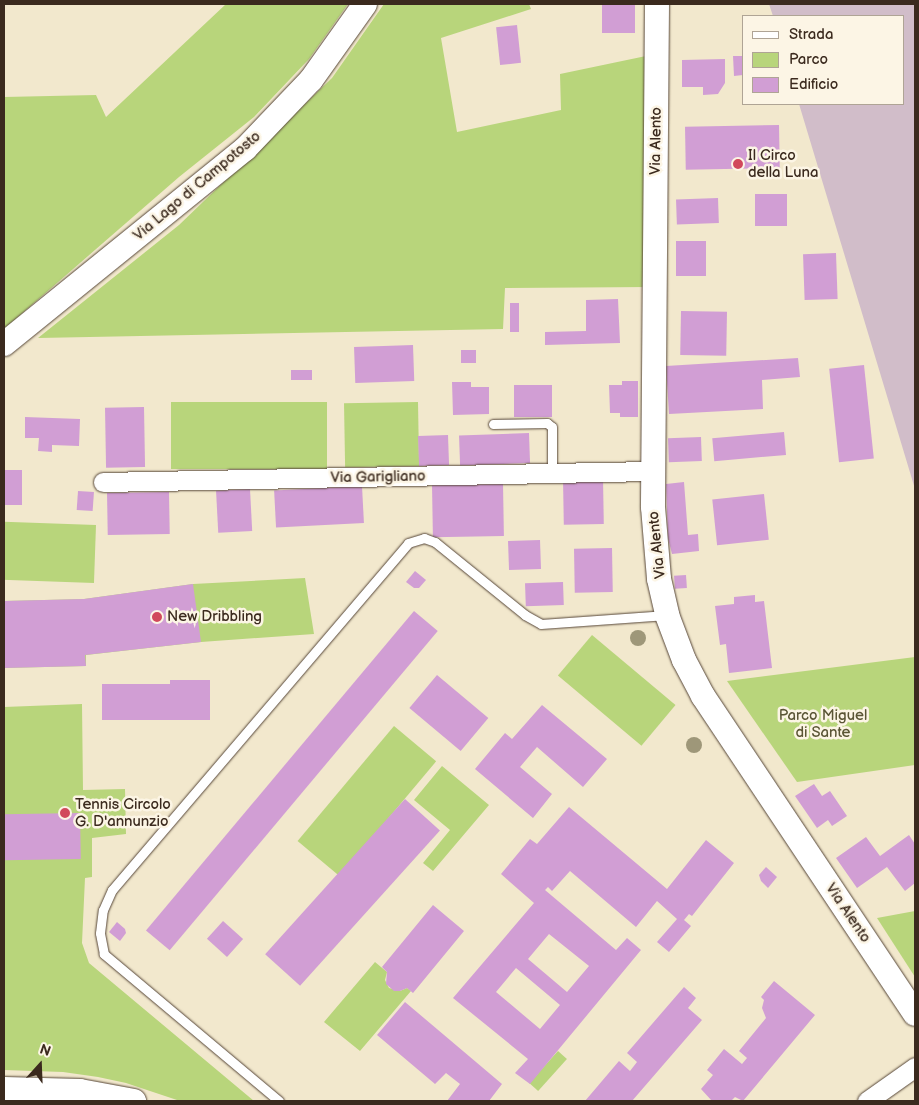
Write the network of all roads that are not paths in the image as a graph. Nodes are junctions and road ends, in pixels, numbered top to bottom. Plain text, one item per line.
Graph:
1 (365, 4) edge
2 (657, 4) edge
3 (4, 344) edge
4 (493, 424) dead end
5 (652, 471) junction
6 (552, 474) junction
7 (103, 482) dead end
8 (667, 615) junction
9 (915, 1014) edge
10 (915, 1067) edge
11 (4, 1089) edge
12 (134, 1101) edge
13 (279, 1101) edge
14 (868, 1101) edge

1 - 3 street, Via Lago di Campotosto
2 - 5 street, Via Alento
4 - 6 lane
5 - 6 street, Via Garigliano
5 - 8 street, Via Alento
6 - 7 street, Via Garigliano
8 - 9 street, Via Alento
8 - 13 lane
10 - 14 street
11 - 12 street

